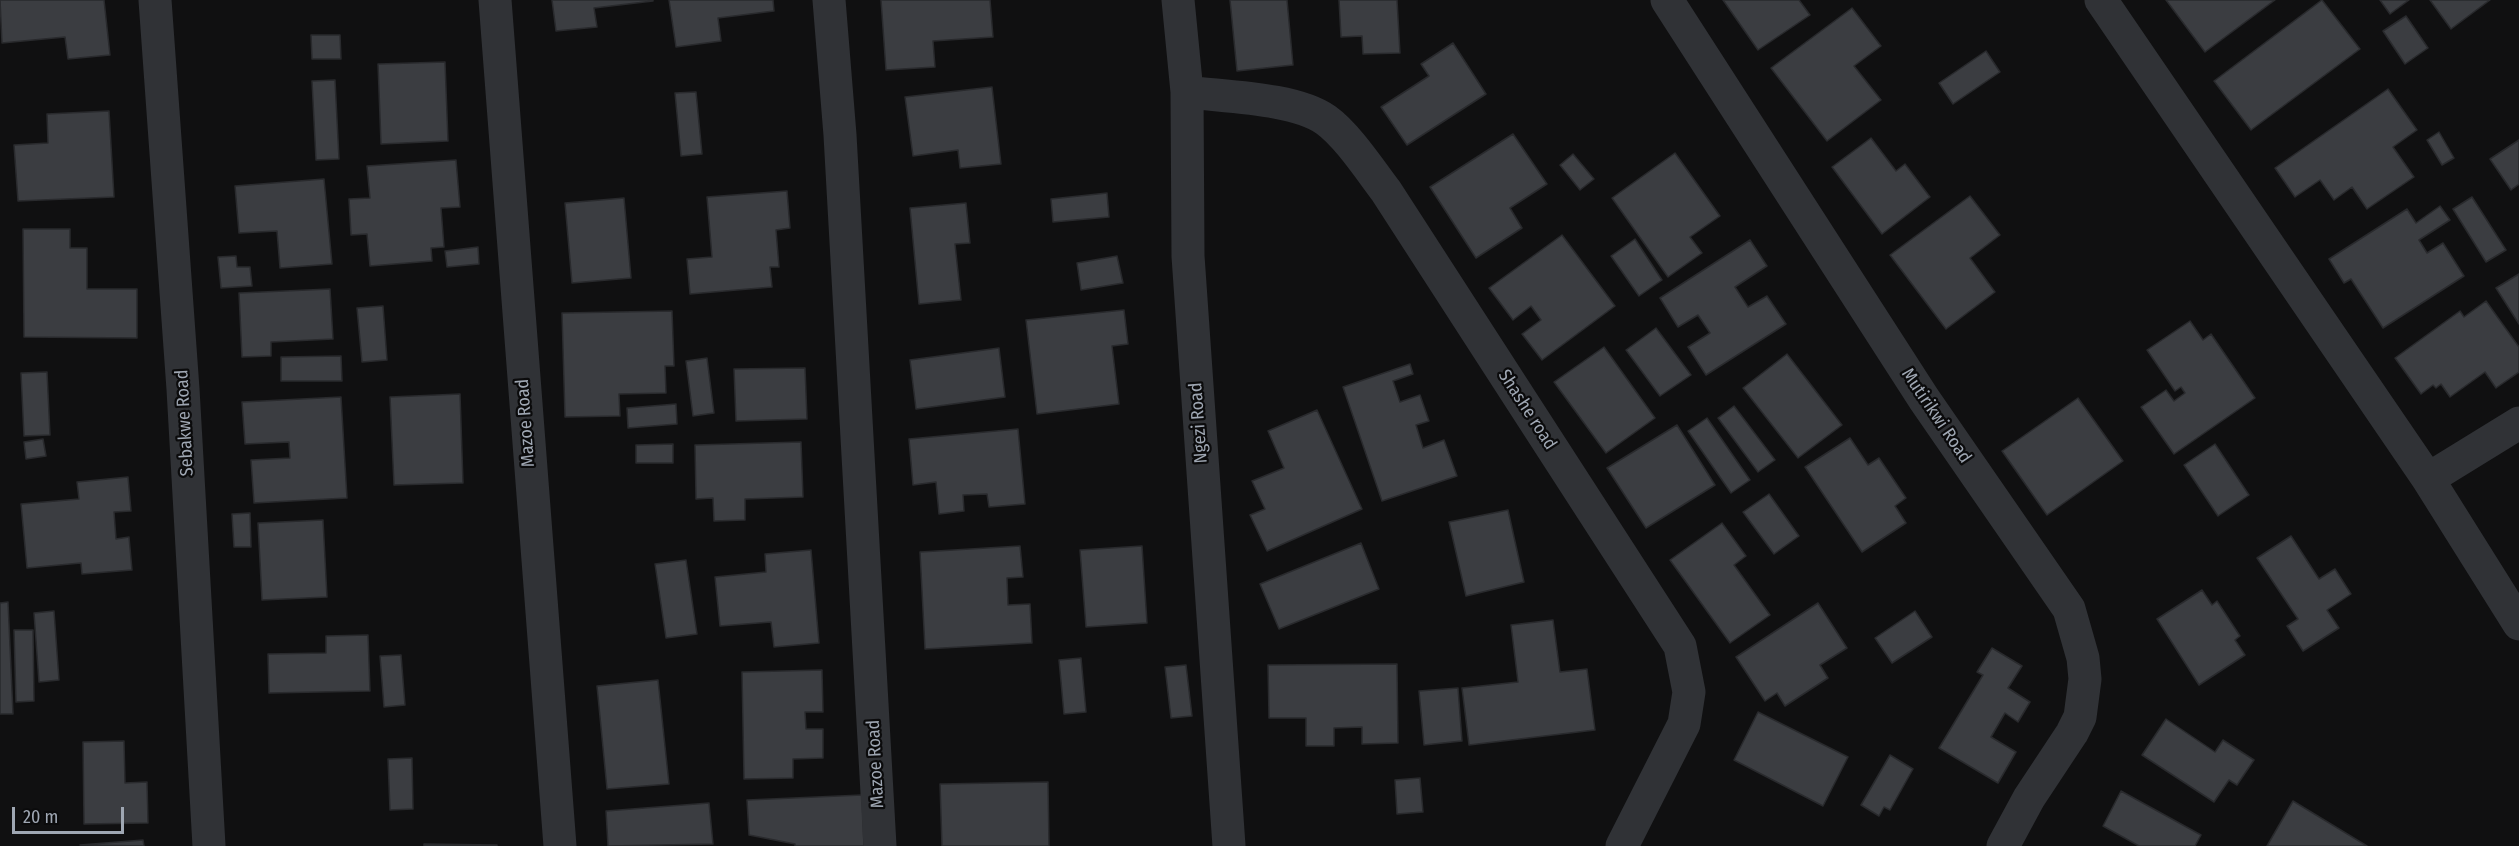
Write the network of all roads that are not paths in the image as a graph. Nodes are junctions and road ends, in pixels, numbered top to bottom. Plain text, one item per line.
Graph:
1 (155, 0) edge
2 (495, 0) edge
3 (830, 0) edge
4 (1178, 0) edge
5 (1667, 0) edge
6 (2102, 0) edge
7 (1187, 92) junction
8 (2519, 423) edge
9 (2428, 479) junction
10 (2519, 624) edge
11 (208, 846) edge
12 (560, 846) edge
13 (880, 846) edge
14 (1229, 846) edge
15 (1622, 846) edge
16 (2003, 846) edge

1 - 11 street, Sebakwe Road
2 - 12 street, Mazoe Road
3 - 13 street, Mazoe Road
4 - 7 street, Ngezi Road
5 - 16 street, Mutirikwi Road
6 - 9 street
7 - 14 street, Ngezi Road
7 - 15 street, Shashe road
8 - 9 street
9 - 10 street

